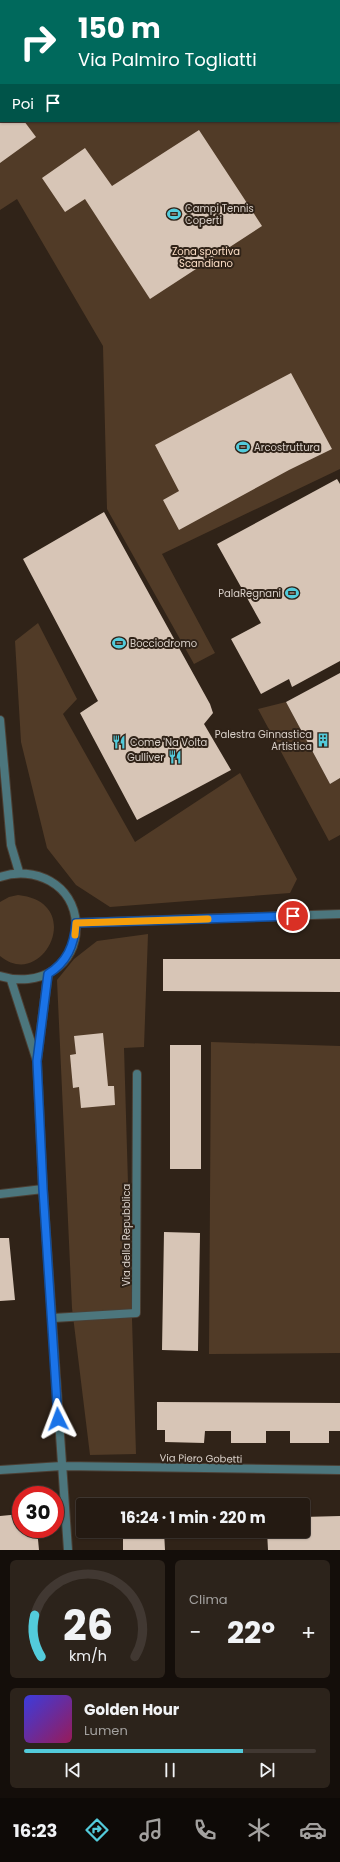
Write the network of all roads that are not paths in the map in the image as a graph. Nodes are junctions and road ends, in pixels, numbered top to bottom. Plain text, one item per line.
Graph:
1 (0, 720) edge
2 (19, 872) junction
3 (0, 877) edge
4 (340, 914) edge
5 (76, 923) junction
6 (48, 974) junction
7 (0, 976) edge
8 (11, 980) junction
9 (37, 1061) junction
10 (137, 1074) dead end
11 (43, 1189) junction
12 (0, 1194) edge
13 (53, 1318) junction
14 (62, 1466) junction
15 (0, 1470) edge
16 (340, 1470) edge
17 (68, 1550) edge

1 - 2 street
2 - 3 street
2 - 5 street
4 - 5 street
5 - 6 street
6 - 8 street
6 - 9 street
7 - 8 street
8 - 9 street
9 - 11 street
10 - 13 street, Via della Repubblica
11 - 12 street
11 - 13 street
13 - 14 street
14 - 15 street, Via Piero Gobetti
14 - 16 street, Via Piero Gobetti
14 - 17 street

